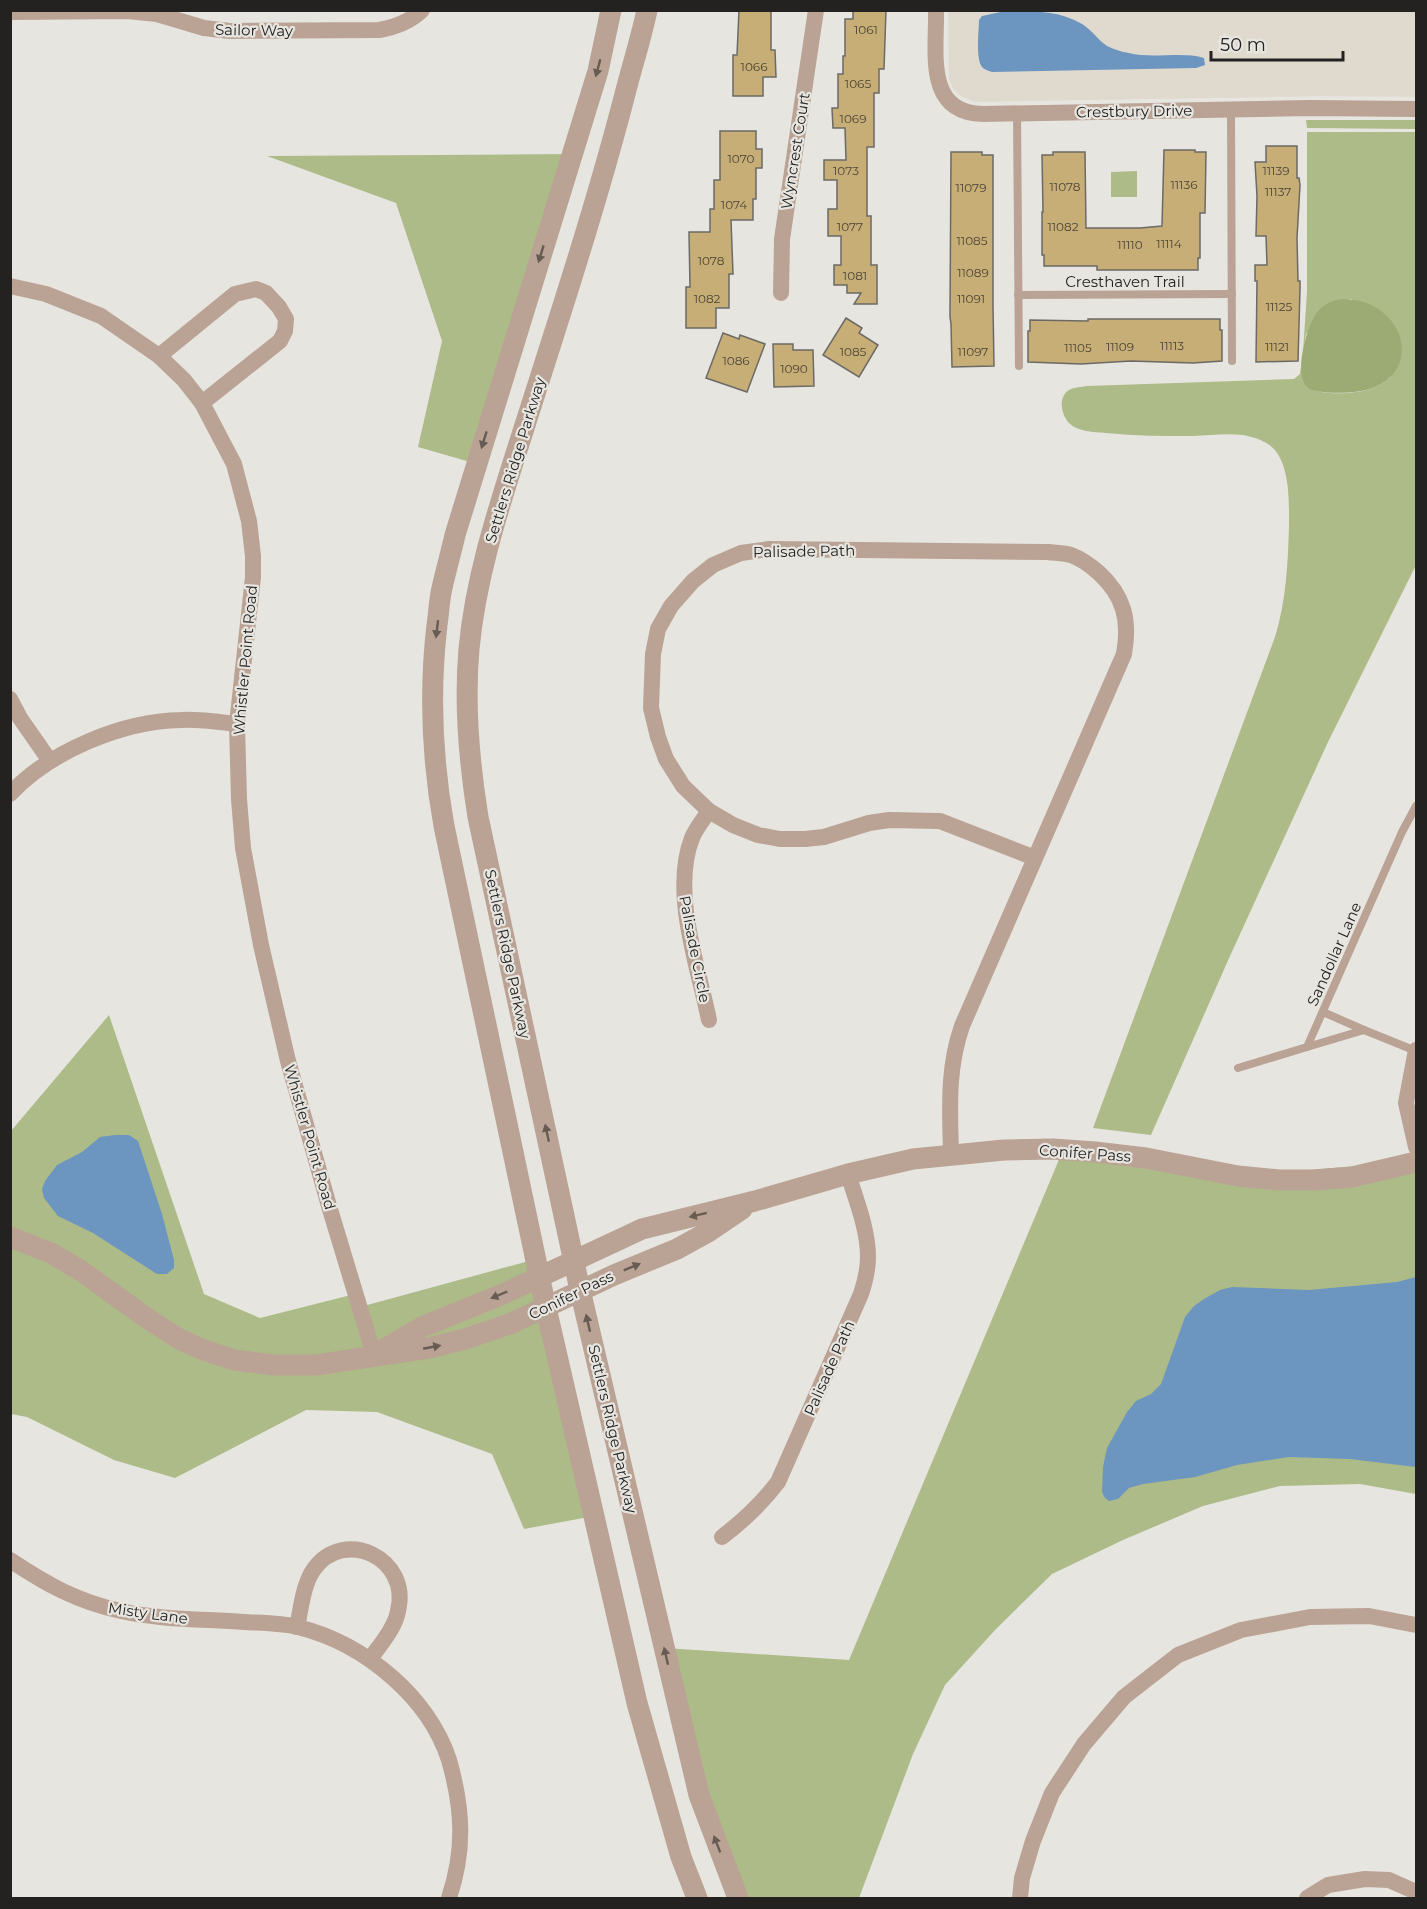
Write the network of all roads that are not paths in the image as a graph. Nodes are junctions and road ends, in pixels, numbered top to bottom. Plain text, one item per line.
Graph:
1 (422, 10) edge
2 (611, 10) edge
3 (647, 10) edge
4 (816, 10) edge
5 (936, 10) edge
6 (10, 12) edge
7 (179, 15) edge
8 (1231, 109) junction
9 (1416, 109) edge
10 (1017, 113) junction
11 (10, 286) edge
12 (781, 293) dead end
13 (1232, 294) junction
14 (1018, 295) junction
15 (159, 356) junction
16 (1232, 361) dead end
17 (1019, 366) dead end
18 (202, 403) junction
19 (10, 699) edge
20 (237, 724) junction
21 (50, 761) junction
22 (10, 794) edge
23 (1416, 806) edge
24 (709, 811) junction
25 (1035, 858) junction
26 (1323, 1012) junction
27 (710, 1020) dead end
28 (1364, 1030) junction
29 (1307, 1047) junction
30 (1416, 1051) edge
31 (1238, 1068) dead end
32 (1416, 1148) edge
33 (951, 1154) junction
34 (1416, 1162) edge
35 (848, 1174) junction
36 (755, 1201) junction
37 (10, 1237) edge
38 (574, 1261) junction
39 (539, 1277) junction
40 (580, 1290) junction
41 (546, 1308) junction
42 (374, 1355) junction
43 (722, 1537) dead end
44 (10, 1560) edge
45 (1416, 1625) edge
46 (297, 1627) junction
47 (370, 1659) junction
48 (1416, 1892) edge
49 (449, 1899) edge
50 (697, 1899) edge
51 (738, 1899) edge
52 (1020, 1899) edge
53 (1307, 1899) edge

1 - 7 street, Sailor Way
2 -> 39 street
38 -> 3 street, Settlers Ridge Parkway
4 - 12 street, Wyncrest Court
5 - 10 street, Crestbury Drive
6 - 7 street, Sailor Way
8 - 9 street, Crestbury Drive
8 - 10 street, Crestbury Drive
8 - 13 lane
10 - 14 lane
11 - 15 street, Whistler Point Road
13 - 14 lane, Cresthaven Trail
13 - 16 lane
14 - 17 lane
15 - 18 street, Whistler Point Road
15 - 18 street
18 - 20 street, Whistler Point Road
19 - 21 street
20 - 21 street
20 - 42 street, Whistler Point Road
21 - 22 street
23 - 26 lane, Sandollar Lane
24 - 25 street, Palisade Path
24 - 25 street, Palisade Path
24 - 27 street, Palisade Circle
25 - 33 street, Palisade Path
26 - 28 lane
26 - 29 lane, Sandollar Lane
28 - 29 lane
28 - 30 lane
29 - 31 lane
30 - 32 street
33 - 34 street, Conifer Pass
33 - 35 street, Conifer Pass
35 - 36 street, Conifer Pass
35 - 43 street, Palisade Path
36 -> 38 street, Conifer Pass
40 -> 36 street, Conifer Pass
37 - 42 street, Conifer Pass
38 - 39 street, Conifer Pass
38 - 40 street, Settlers Ridge Parkway
39 - 41 street
39 -> 42 street, Conifer Pass
40 - 41 street, Conifer Pass
51 -> 40 street, Settlers Ridge Parkway
42 -> 41 street, Conifer Pass
41 - 50 street
44 - 46 street, Misty Lane
45 - 52 street
46 - 47 street, Misty Lane
46 - 47 street
47 - 49 street, Misty Lane
48 - 53 street

